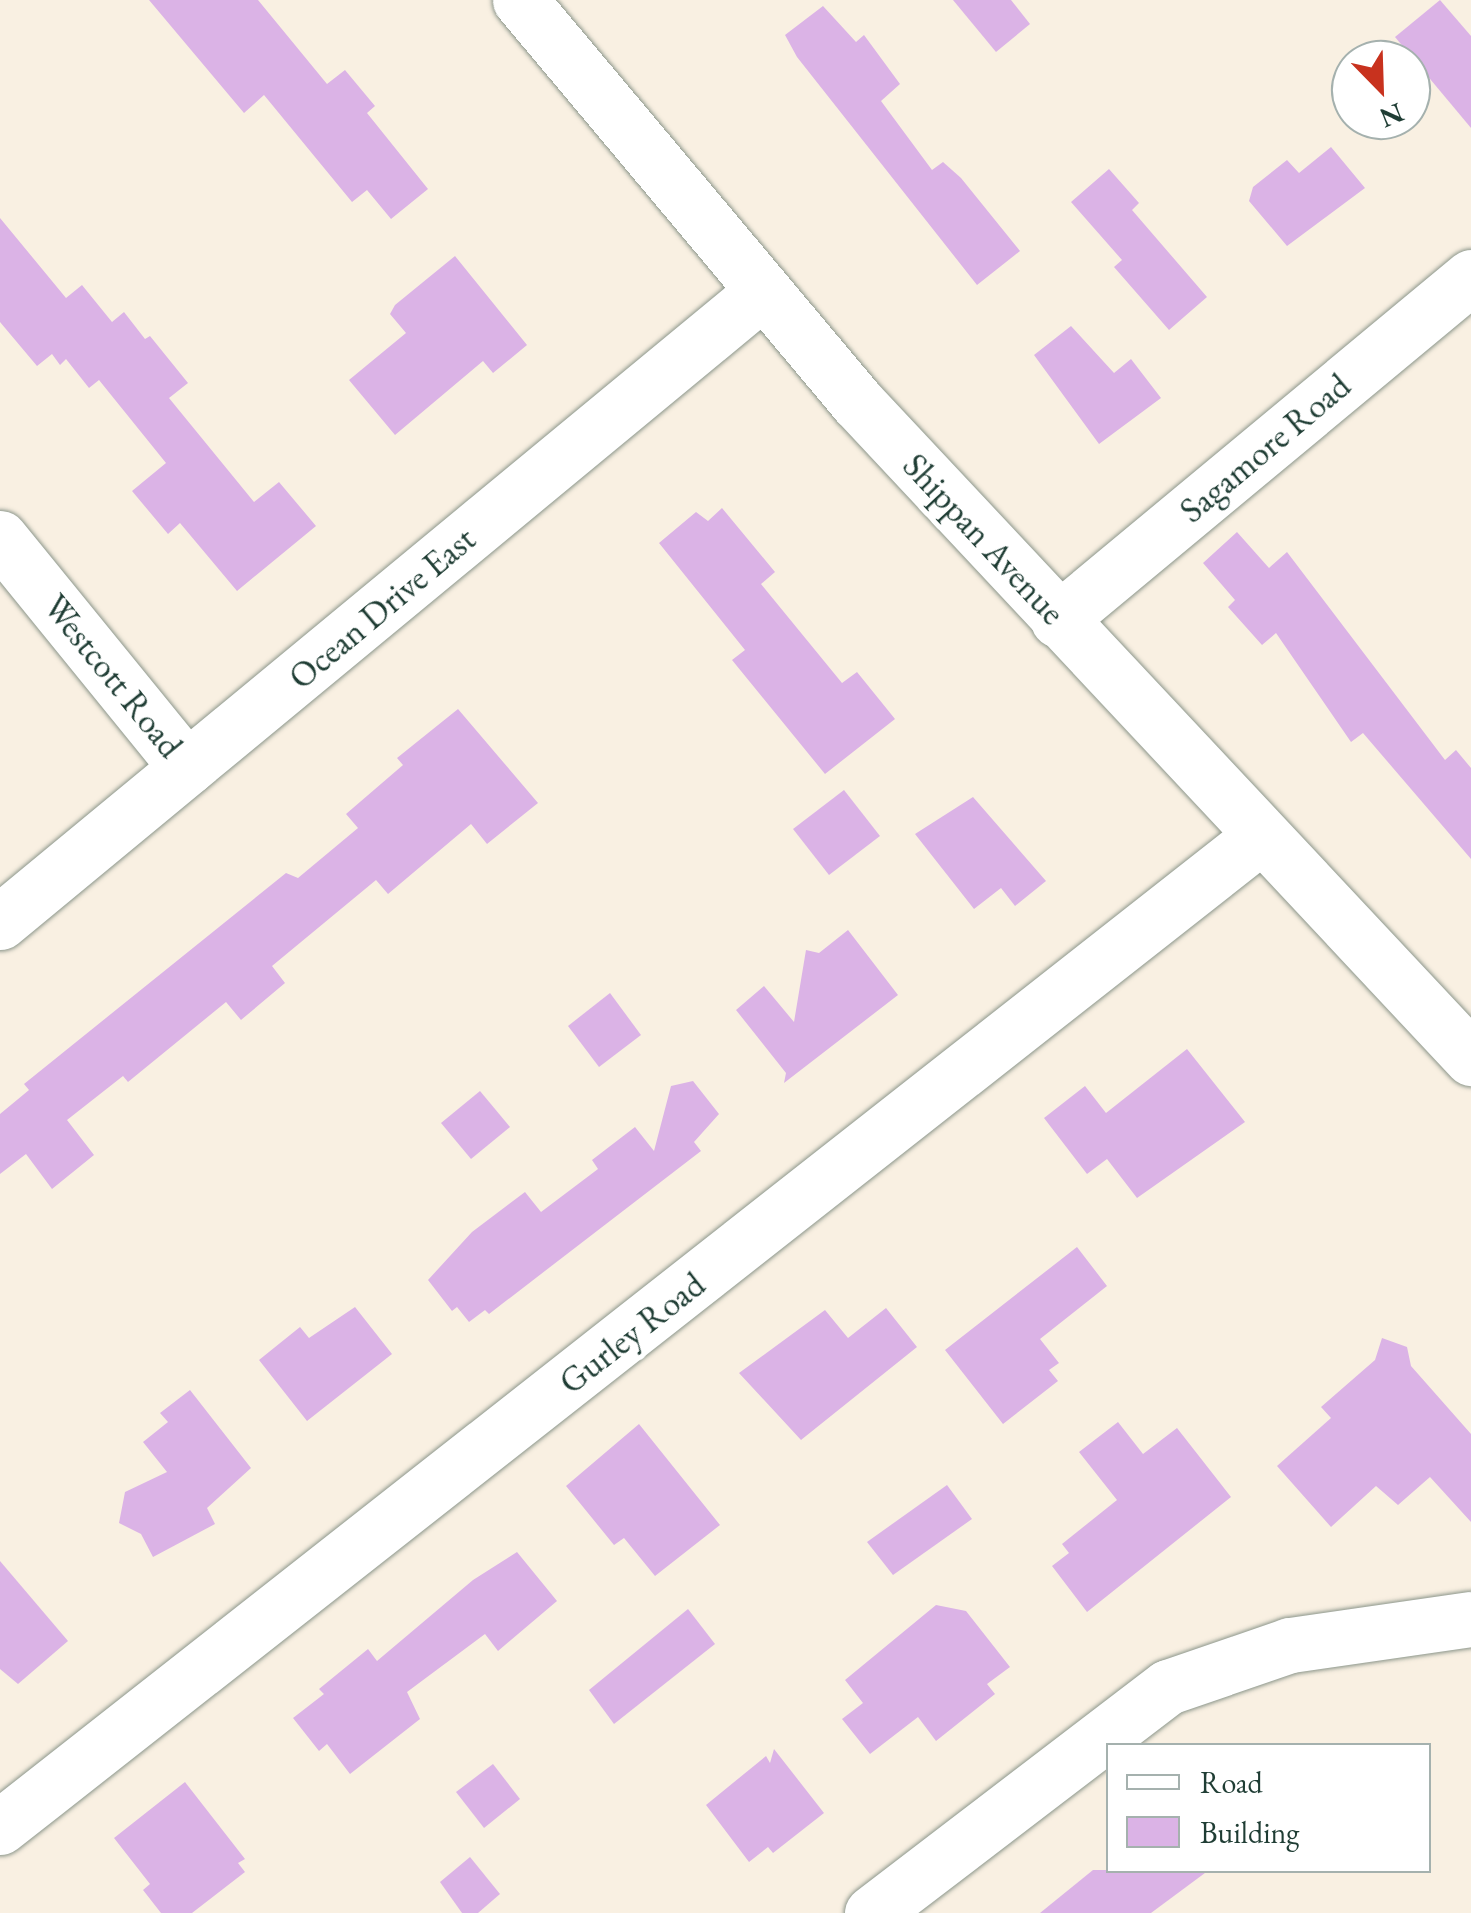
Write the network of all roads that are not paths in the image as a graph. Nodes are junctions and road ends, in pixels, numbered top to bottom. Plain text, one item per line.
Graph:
1 (520, 0) edge
2 (1471, 277) edge
3 (762, 292) junction
4 (0, 538) edge
5 (1058, 620) junction
6 (187, 768) junction
7 (1262, 836) junction
8 (0, 922) edge
9 (1471, 1058) edge
10 (1471, 1618) edge
11 (0, 1827) edge
12 (872, 1913) edge

1 - 3 street, Shippan Avenue
2 - 5 street, Sagamore Road
3 - 5 street, Shippan Avenue
3 - 6 street, Ocean Drive East
4 - 6 street, Westcott Road
5 - 7 street, Shippan Avenue
6 - 8 street, Ocean Drive East
7 - 9 street, Shippan Avenue
7 - 11 street, Gurley Road
10 - 12 street

